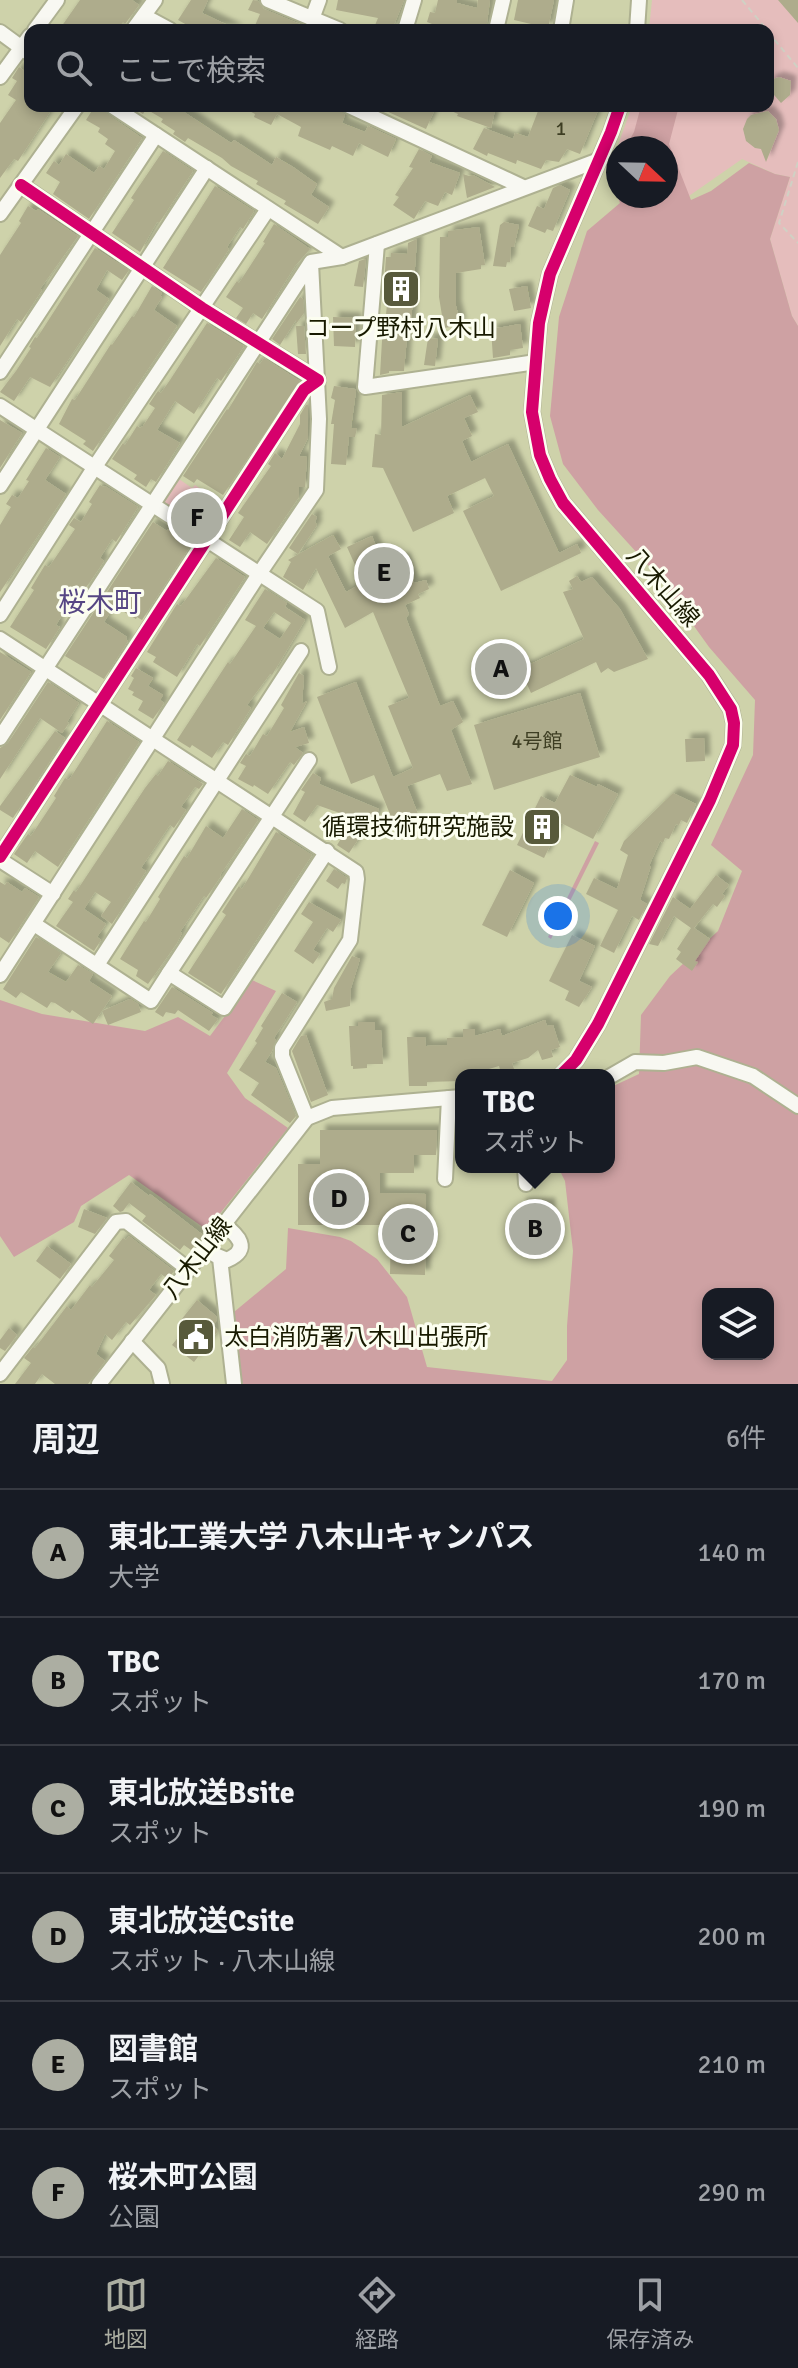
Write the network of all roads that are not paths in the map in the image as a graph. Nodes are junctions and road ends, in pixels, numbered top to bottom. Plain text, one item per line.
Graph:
1 (57, 0) edge
2 (155, 0) edge
3 (268, 0) edge
4 (319, 0) edge
5 (414, 0) edge
6 (503, 0) edge
7 (566, 0) edge
8 (639, 0) edge
9 (144, 16) junction
10 (39, 24) edge
11 (138, 24) edge
12 (159, 24) edge
13 (317, 24) edge
14 (407, 24) edge
15 (497, 24) edge
16 (562, 24) edge
17 (637, 24) edge
18 (0, 32) edge
19 (24, 44) edge
20 (24, 49) edge
21 (0, 77) edge
22 (73, 112) edge
23 (121, 112) edge
24 (362, 112) edge
25 (618, 112) edge
26 (156, 135) junction
27 (599, 160) junction
28 (207, 168) junction
29 (21, 185) junction
30 (523, 187) junction
31 (268, 209) junction
32 (0, 214) edge
33 (92, 232) junction
34 (377, 244) junction
35 (342, 257) junction
36 (311, 262) junction
37 (143, 267) junction
38 (202, 308) junction
39 (257, 343) junction
40 (536, 362) junction
41 (0, 372) edge
42 (318, 380) junction
43 (0, 406) edge
44 (36, 430) junction
45 (94, 468) junction
46 (0, 486) edge
47 (151, 504) junction
48 (205, 540) junction
49 (259, 574) junction
50 (0, 615) edge
51 (0, 639) edge
52 (301, 651) dead end
53 (329, 667) dead end
54 (45, 668) junction
55 (99, 702) junction
56 (0, 738) edge
57 (154, 739) junction
58 (309, 760) dead end
59 (217, 779) junction
60 (272, 815) junction
61 (327, 851) junction
62 (0, 859) edge
63 (53, 894) junction
64 (34, 924) junction
65 (97, 965) junction
66 (169, 973) junction
67 (0, 975) edge
68 (567, 1069) edge
69 (615, 1074) edge
70 (455, 1098) edge
71 (798, 1106) edge
72 (307, 1118) junction
73 (525, 1173) edge
74 (445, 1179) dead end
75 (526, 1184) dead end
76 (223, 1224) junction
77 (206, 1246) junction
78 (220, 1258) junction
79 (188, 1269) junction
80 (132, 1341) junction
81 (0, 1374) edge
82 (99, 1384) edge
83 (162, 1384) edge
84 (234, 1384) edge

1 - 10 street
2 - 9 street
3 - 13 street
4 - 13 street
5 - 14 street
6 - 15 street
7 - 16 street
8 - 17 street
9 - 11 street
9 - 12 street
18 - 19 street
20 - 21 street
22 - 29 street
23 - 26 street
24 - 30 street
25 - 27 street, 八木山線
26 - 28 street
26 - 33 street
27 - 30 street
27 - 40 street, 八木山線
28 - 31 street
28 - 37 street
29 - 32 street
29 - 33 street
30 - 34 street
31 - 35 street
31 - 38 street
33 - 37 street
33 - 41 street
34 - 35 street
34 - 40 street
35 - 36 street
36 - 39 street
36 - 42 street
37 - 38 street
37 - 44 street
38 - 39 street
38 - 45 street
39 - 42 street
39 - 47 street
40 - 68 street, 八木山線
42 - 48 street
42 - 49 street
43 - 44 street
44 - 45 street
44 - 46 street
45 - 47 street
45 - 50 street
47 - 48 street
47 - 54 street
48 - 49 street
48 - 55 street
49 - 53 street
49 - 57 street
51 - 54 street
52 - 59 street
54 - 55 street
54 - 56 street
55 - 57 street
55 - 62 street
57 - 59 street
57 - 63 street
58 - 60 street
59 - 60 street
59 - 65 street
60 - 61 street
60 - 66 street
61 - 66 street
61 - 72 street
62 - 63 street
63 - 64 street
64 - 65 street
64 - 67 street
65 - 66 street
69 - 71 street
70 - 72 street
70 - 74 street
72 - 76 street, 八木山線
73 - 75 street
76 - 77 street, 八木山線
76 - 78 street
77 - 78 street
77 - 79 street, 八木山線
78 - 84 street
79 - 80 street, 八木山線
79 - 81 street
80 - 82 street, 八木山線
80 - 83 street

